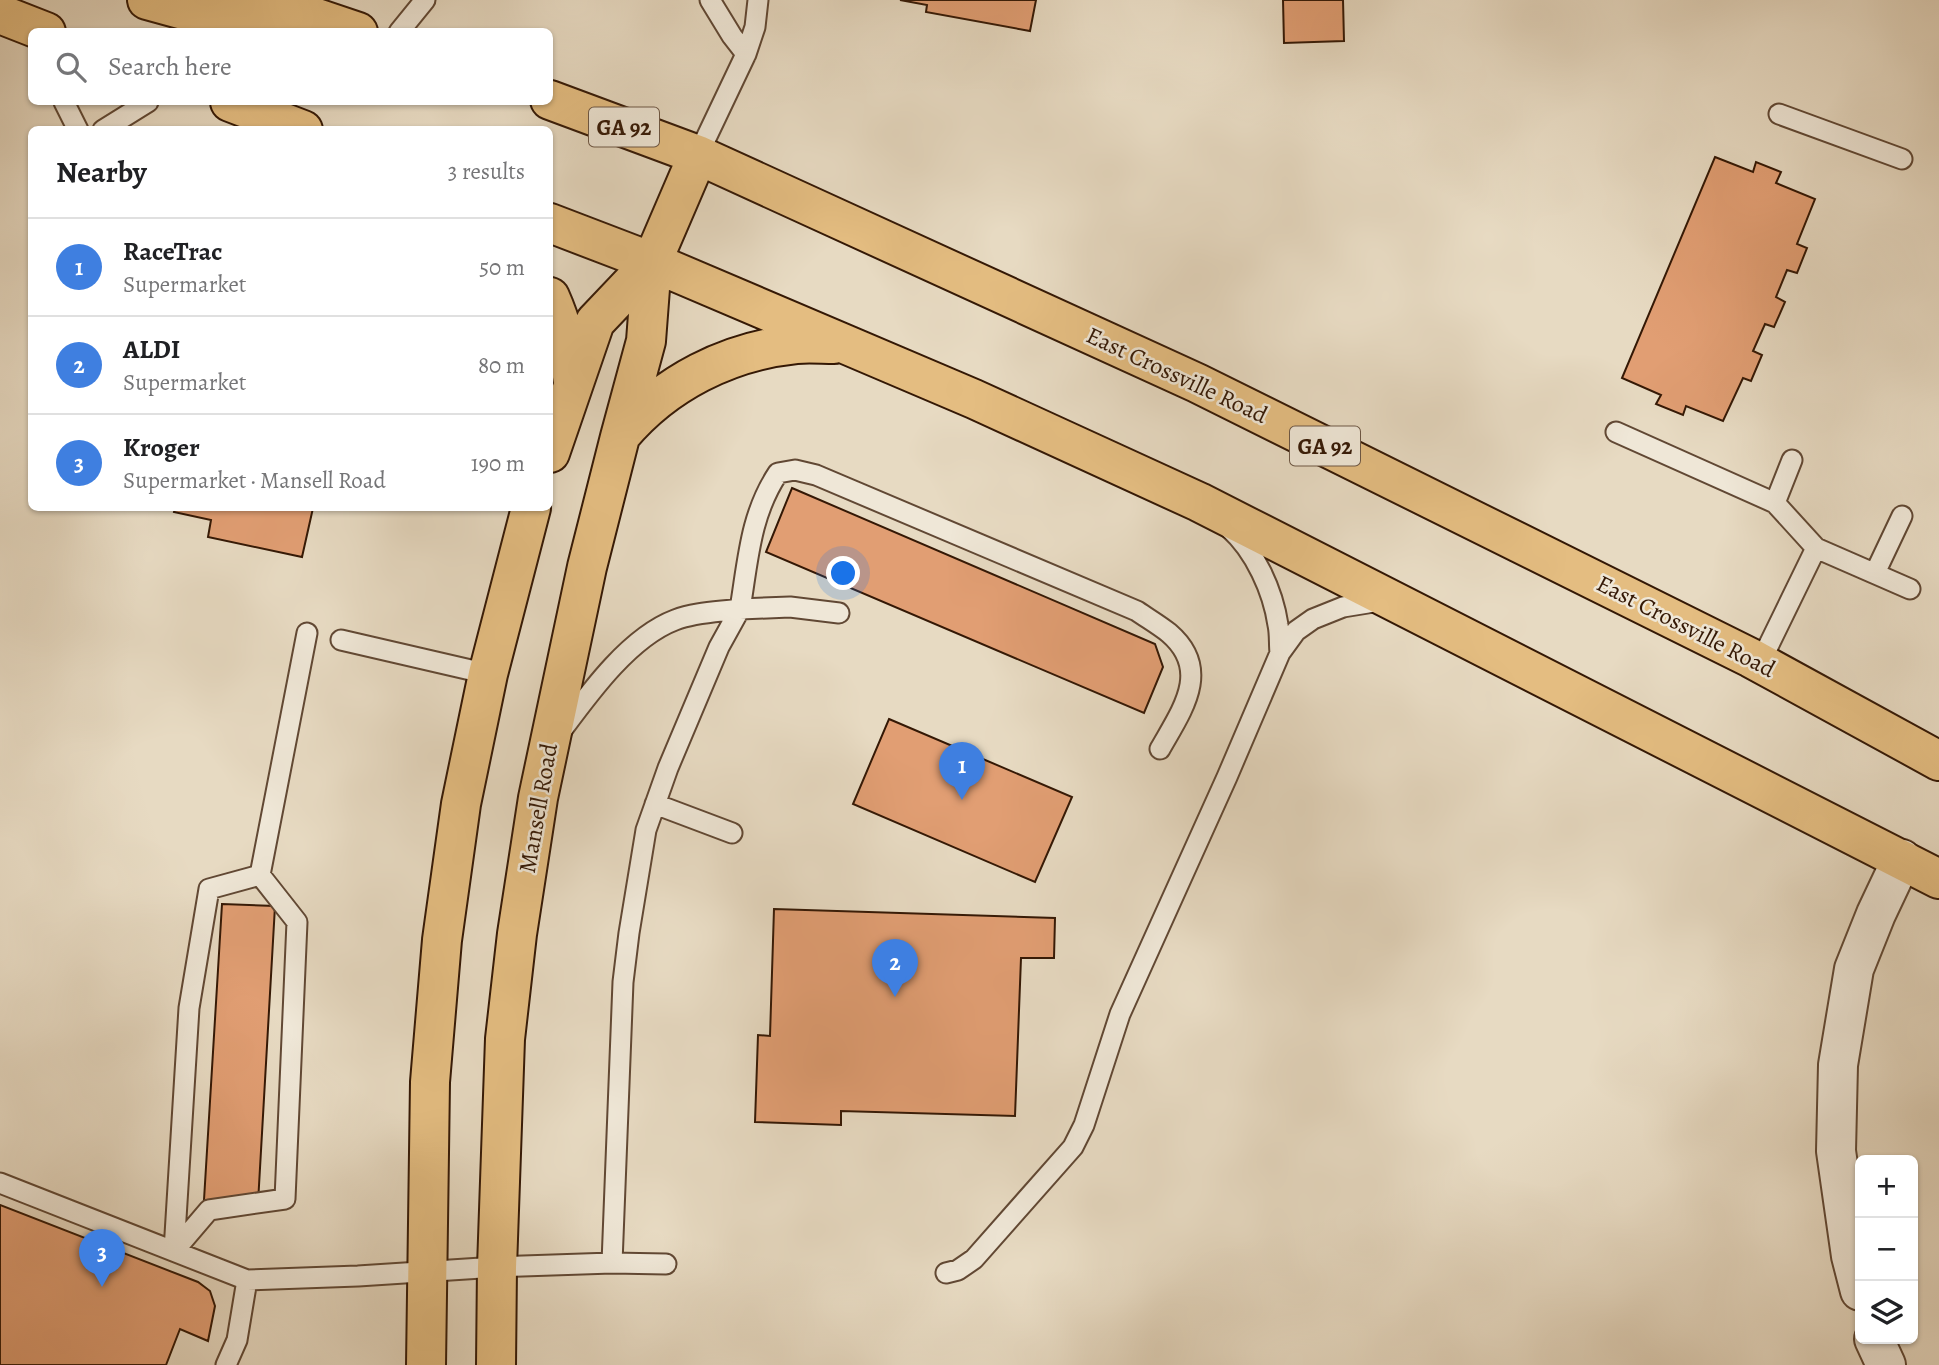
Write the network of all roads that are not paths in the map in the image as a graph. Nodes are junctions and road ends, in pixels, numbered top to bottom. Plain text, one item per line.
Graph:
1 (147, 0) edge
2 (264, 0) edge
3 (425, 0) edge
4 (710, 0) edge
5 (758, 0) edge
6 (313, 18) junction
7 (345, 28) edge
8 (403, 28) edge
9 (746, 54) junction
10 (553, 101) edge
11 (66, 105) edge
12 (143, 105) edge
13 (238, 105) edge
14 (1779, 114) dead end
15 (76, 126) edge
16 (109, 126) edge
17 (293, 126) edge
18 (698, 155) junction
19 (1902, 159) dead end
20 (553, 224) edge
21 (652, 262) junction
22 (553, 304) edge
23 (843, 344) junction
24 (573, 384) junction
25 (1616, 432) dead end
26 (620, 437) junction
27 (553, 444) edge
28 (1792, 460) dead end
29 (1199, 502) junction
30 (1775, 503) junction
31 (530, 511) edge
32 (1902, 516) dead end
33 (1816, 548) junction
34 (1875, 573) junction
35 (1910, 589) dead end
36 (1394, 601) junction
37 (740, 610) junction
38 (839, 613) dead end
39 (307, 633) dead end
40 (341, 640) dead end
41 (1280, 653) junction
42 (1760, 663) junction
43 (488, 674) junction
44 (1160, 749) dead end
45 (548, 751) junction
46 (1939, 761) edge
47 (655, 804) junction
48 (732, 833) dead end
49 (1902, 859) junction
50 (260, 875) junction
51 (1939, 878) edge
52 (0, 1183) edge
53 (174, 1251) junction
54 (611, 1263) junction
55 (666, 1264) dead end
56 (497, 1267) junction
57 (427, 1273) junction
58 (946, 1273) dead end
59 (247, 1280) junction
60 (1857, 1281) edge
61 (1876, 1344) edge
62 (226, 1365) edge
63 (426, 1365) edge
64 (496, 1365) edge
65 (1886, 1365) edge

1 - 6 main road
2 - 6 main road
3 - 8 lane
4 - 9 lane
5 - 9 lane
6 - 7 main road
9 - 18 lane
10 - 18 main road, East Crossville Road / GA 92
11 - 15 lane
12 - 16 lane
13 - 17 main road
14 - 19 lane
18 - 21 main road, Mansell Road
18 - 42 main road, East Crossville Road / GA 92
20 - 21 main road
21 - 23 main road
21 - 24 main road, Mansell Road
21 - 26 main road, Mansell Road
22 - 24 main road
23 - 26 main road
23 - 29 main road
24 - 27 main road, Mansell Road
25 - 30 lane
26 - 45 main road, Mansell Road
28 - 30 lane
29 - 36 main road
29 - 41 lane
30 - 33 lane
31 - 43 main road
32 - 34 lane
33 - 34 lane
33 - 42 lane
34 - 35 lane
36 - 41 lane
36 - 49 main road
37 - 38 lane
37 - 44 lane
37 - 45 lane
37 - 47 lane
39 - 50 lane
40 - 43 lane
41 - 58 lane
42 - 46 main road, East Crossville Road / GA 92
43 - 57 main road
45 - 56 main road, Mansell Road
47 - 48 lane
47 - 54 lane
49 - 51 main road
49 - 60 street
50 - 53 lane
50 - 53 lane
52 - 53 lane
53 - 59 lane
54 - 55 lane
54 - 56 lane
56 - 57 lane
56 - 64 main road, Mansell Road
57 - 59 lane
57 - 63 main road
59 - 62 lane
61 - 65 street

